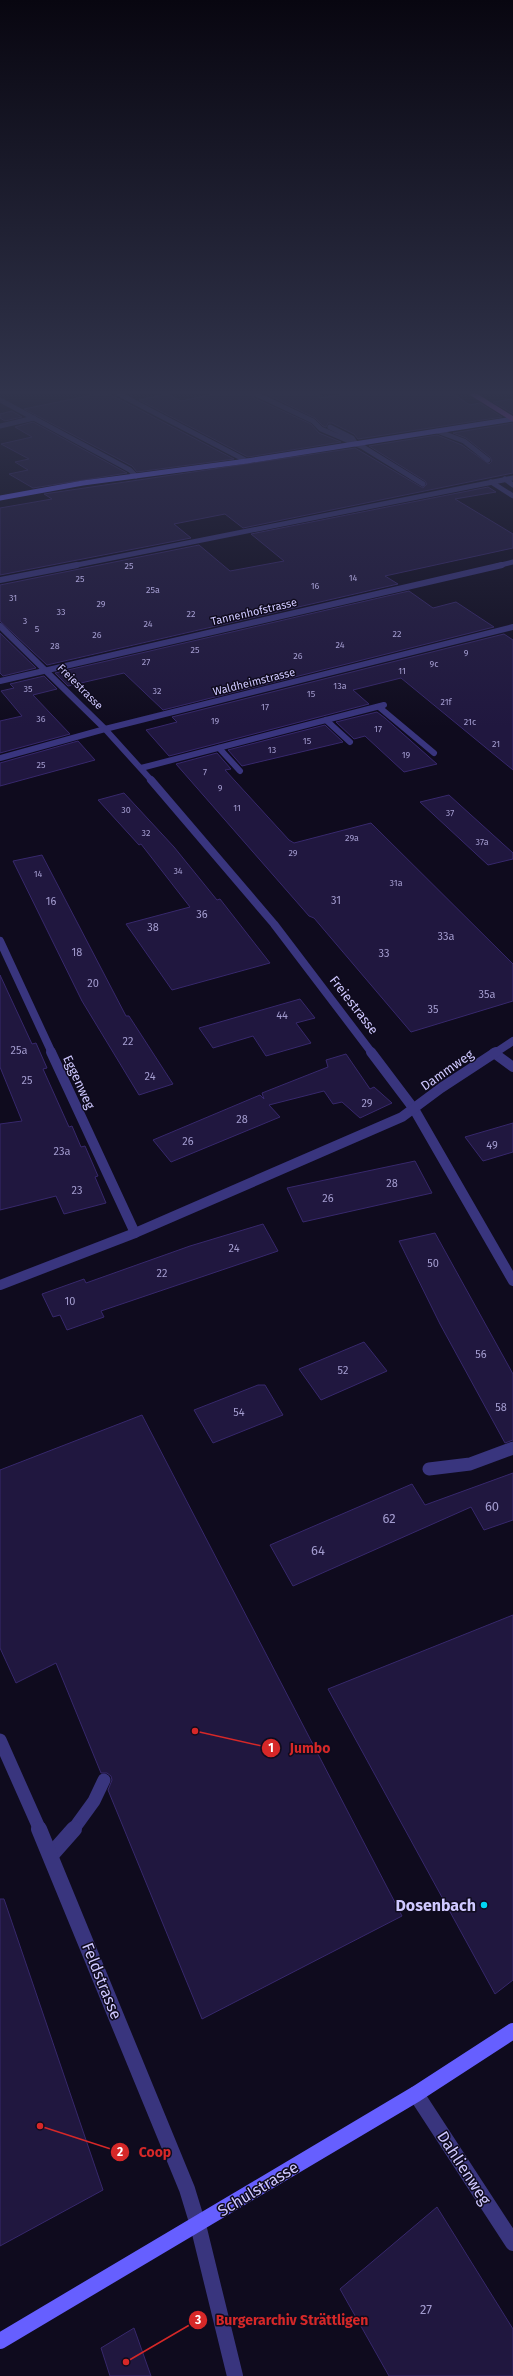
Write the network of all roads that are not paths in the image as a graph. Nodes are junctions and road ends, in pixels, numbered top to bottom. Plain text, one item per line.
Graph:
1 (376, 505) edge
2 (513, 562) edge
3 (0, 580) edge
4 (0, 626) edge
5 (513, 626) edge
6 (46, 670) junction
7 (0, 681) edge
8 (326, 720) junction
9 (105, 729) junction
10 (350, 742) dead end
11 (219, 748) junction
12 (434, 753) dead end
13 (0, 758) edge
14 (141, 768) junction
15 (240, 771) dead end
16 (0, 942) edge
17 (513, 1041) edge
18 (494, 1053) junction
19 (513, 1067) edge
20 (414, 1109) junction
21 (135, 1232) junction
22 (513, 1281) edge
23 (0, 1285) edge
24 (513, 1448) edge
25 (429, 1469) dead end
26 (1, 1744) edge
27 (104, 1780) dead end
28 (51, 1855) junction
29 (513, 2031) edge
30 (416, 2094) junction
31 (198, 2225) junction
32 (513, 2243) edge
33 (0, 2341) edge
34 (235, 2376) edge

1 - 3 street
2 - 6 street, Tannenhofstrasse
4 - 6 street, Freiestrasse
5 - 9 street, Waldheimstrasse
6 - 7 street, Tannenhofstrasse
6 - 9 street, Freiestrasse
8 - 10 street
8 - 11 street
8 - 12 street
9 - 13 street, Waldheimstrasse
9 - 14 street, Freiestrasse
11 - 14 street
11 - 15 street
14 - 20 street, Freiestrasse
16 - 21 street, Eggenweg
17 - 18 street, Dammweg
18 - 19 street, Dammweg
18 - 20 street, Dammweg
20 - 21 street
20 - 22 street, Freiestrasse
21 - 23 street
24 - 25 street
26 - 28 street, Feldstrasse
27 - 28 street
28 - 31 street, Feldstrasse
29 - 30 main road, Schulstrasse
30 - 31 main road, Schulstrasse
30 - 32 street, Dahlienweg
31 - 33 main road, Schulstrasse
31 - 34 street, Feldstrasse

